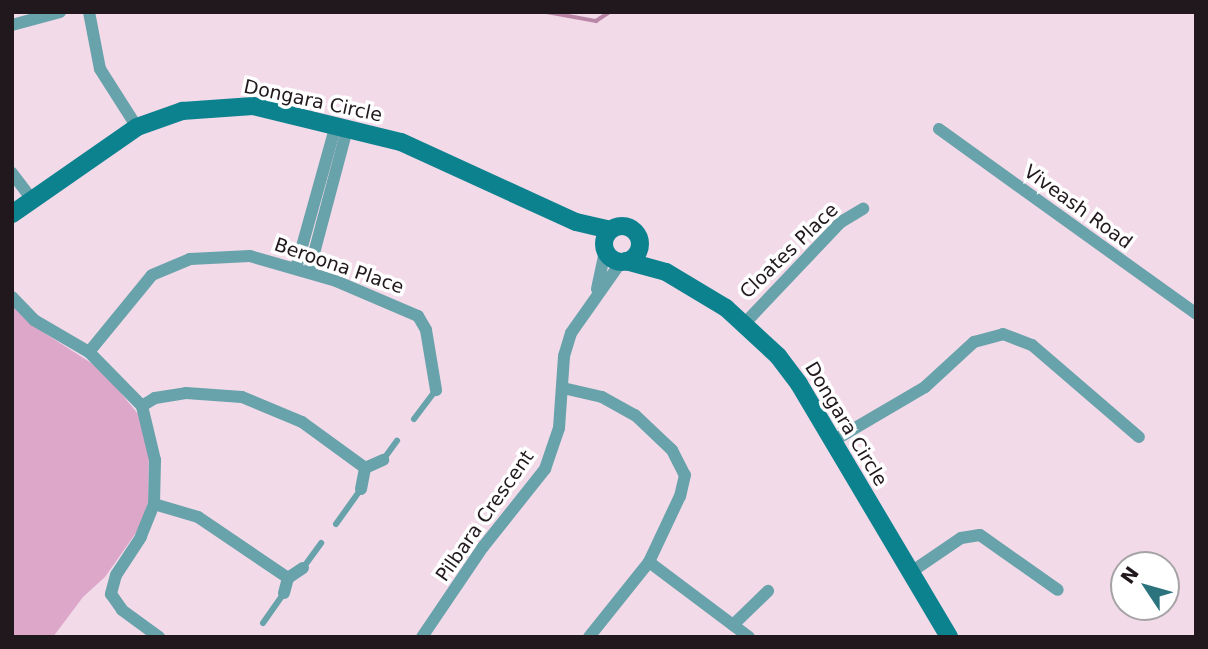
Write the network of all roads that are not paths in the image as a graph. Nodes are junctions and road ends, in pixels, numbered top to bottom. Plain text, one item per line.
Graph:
1 (60, 12) edge
2 (89, 12) edge
3 (12, 26) edge
4 (137, 127) junction
5 (341, 127) junction
6 (939, 129) dead end
7 (12, 173) edge
8 (32, 200) junction
9 (863, 209) dead end
10 (12, 214) edge
11 (639, 243) junction
12 (613, 250) junction
13 (296, 268) junction
14 (309, 272) junction
15 (666, 272) junction
16 (12, 297) edge
17 (1196, 314) edge
18 (745, 323) junction
19 (89, 352) junction
20 (563, 388) junction
21 (436, 390) joint
22 (142, 406) junction
23 (414, 419) dead end
24 (1139, 438) dead end
25 (397, 441) dead end
26 (833, 441) junction
27 (383, 460) joint
28 (365, 468) junction
29 (360, 489) joint
30 (154, 504) junction
31 (336, 524) dead end
32 (321, 543) dead end
33 (649, 562) junction
34 (303, 568) joint
35 (911, 572) junction
36 (288, 578) junction
37 (1058, 590) dead end
38 (768, 591) dead end
39 (284, 593) joint
40 (263, 623) dead end
41 (733, 625) junction
42 (159, 637) edge
43 (422, 637) edge
44 (589, 637) edge
45 (749, 637) edge
46 (949, 637) edge

1 - 3 street
2 - 4 street
4 - 5 street, Dongara Circle
4 - 8 street, Dongara Circle
5 - 12 street, Dongara Circle
5 - 13 street
5 - 14 street
6 - 17 street, Viveash Road
7 - 8 street
8 - 10 street, Dongara Circle
9 - 18 street, Cloates Place
11 - 12 street
11 - 12 street, Dongara Circle
11 - 15 street, Dongara Circle
12 - 15 street, Dongara Circle
12 - 20 street, Pilbara Crescent
13 - 14 street, Beroona Place
13 - 19 street, Beroona Place
14 - 21 street, Beroona Place
15 - 18 street, Dongara Circle
16 - 19 street
18 - 26 street, Dongara Circle
19 - 22 street
20 - 33 street
20 - 43 street, Pilbara Crescent
21 - 23 lane, Beroona Place
22 - 28 street
22 - 30 street
24 - 26 street
25 - 27 lane
26 - 35 street, Dongara Circle
27 - 28 street
28 - 29 street
29 - 31 lane
30 - 36 street
30 - 42 street
32 - 34 lane
33 - 41 street
33 - 44 street
34 - 36 street
35 - 37 street
35 - 46 street, Dongara Circle
36 - 39 street
38 - 41 street
39 - 40 lane
41 - 45 street

